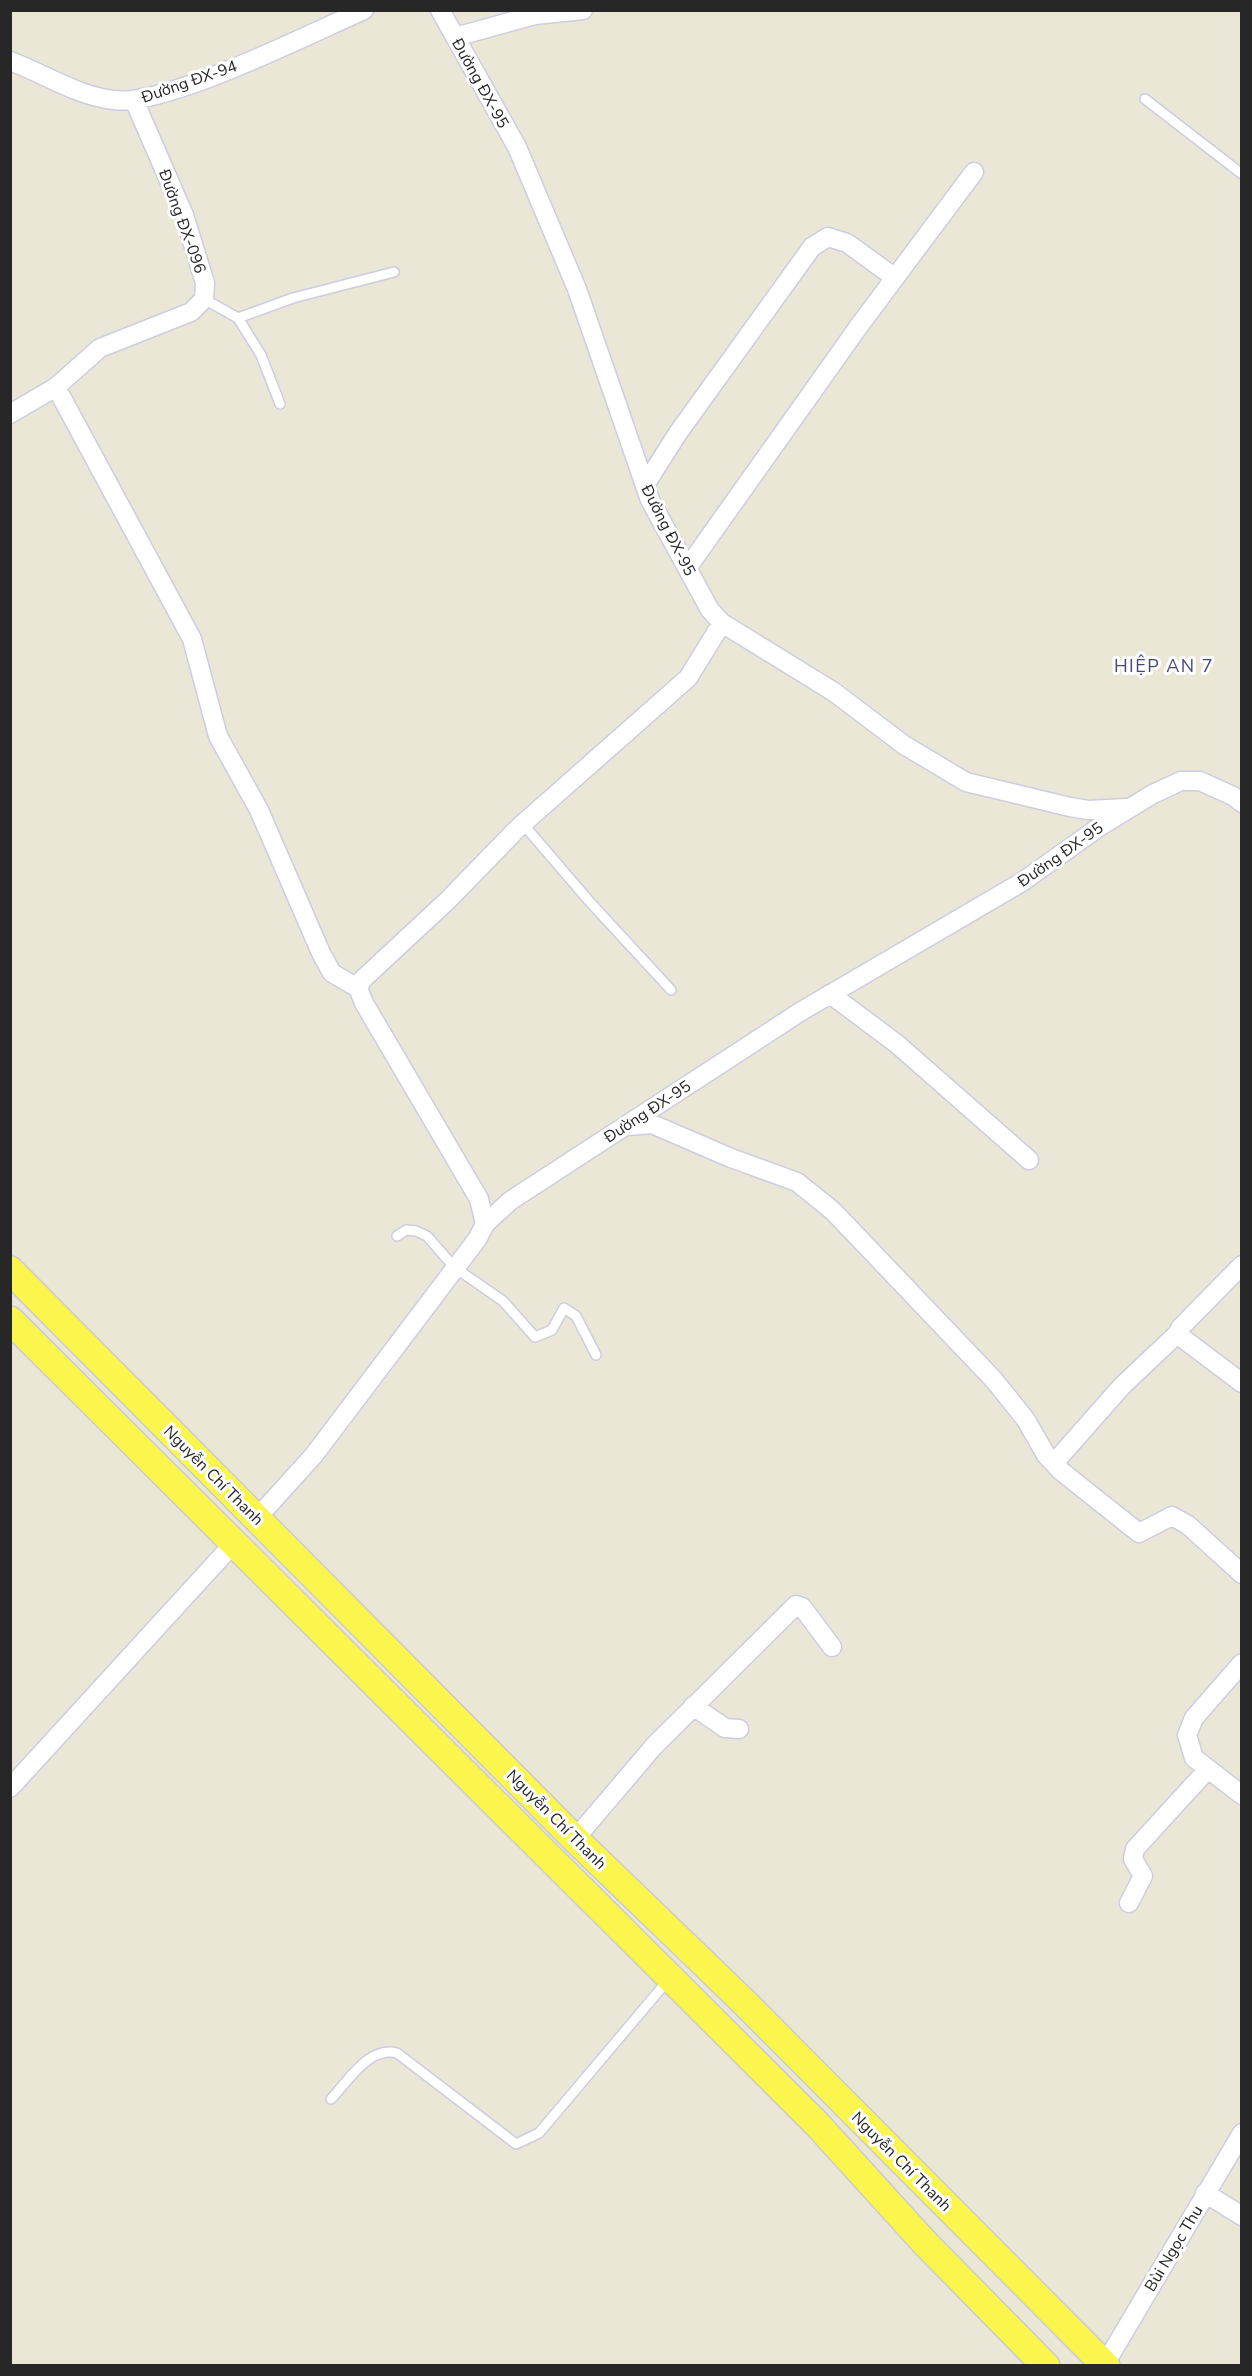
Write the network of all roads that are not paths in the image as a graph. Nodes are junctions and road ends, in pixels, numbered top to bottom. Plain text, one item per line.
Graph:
1 (364, 10) edge
2 (440, 10) edge
3 (583, 10) edge
4 (455, 37) junction
5 (10, 61) edge
6 (1145, 99) dead end
7 (134, 100) junction
8 (974, 172) dead end
9 (1242, 174) edge
10 (394, 272) dead end
11 (894, 277) junction
12 (204, 299) junction
13 (238, 318) junction
14 (56, 387) junction
15 (280, 404) dead end
16 (10, 414) edge
17 (645, 485) junction
18 (688, 567) junction
19 (722, 623) junction
20 (1242, 803) edge
21 (1132, 807) junction
22 (523, 824) junction
23 (358, 988) junction
24 (670, 990) dead end
25 (831, 994) junction
26 (624, 1126) junction
27 (1029, 1160) dead end
28 (485, 1224) junction
29 (398, 1236) dead end
30 (1242, 1265) edge
31 (454, 1267) junction
32 (10, 1270) edge
33 (10, 1320) edge
34 (1177, 1334) junction
35 (596, 1355) dead end
36 (1242, 1383) edge
37 (1054, 1463) junction
38 (257, 1518) junction
39 (234, 1543) junction
40 (1242, 1574) edge
41 (832, 1647) dead end
42 (1242, 1663) edge
43 (693, 1706) junction
44 (739, 1729) dead end
45 (1208, 1768) junction
46 (10, 1788) edge
47 (1242, 1796) edge
48 (575, 1839) junction
49 (555, 1863) junction
50 (1129, 1903) dead end
51 (671, 1977) junction
52 (331, 2099) dead end
53 (841, 2100) junction
54 (817, 2124) junction
55 (1242, 2133) edge
56 (1205, 2193) junction
57 (1242, 2216) edge
58 (1105, 2365) edge
59 (1046, 2366) edge

1 - 7 street, Đường ĐX-94
2 - 4 street, Đường ĐX-95
3 - 4 street
4 - 17 street, Đường ĐX-95
5 - 7 street, Đường ĐX-94
6 - 9 lane
7 - 12 street, Đường ĐX-096
8 - 11 street
10 - 13 lane
11 - 17 street
11 - 18 street
12 - 13 lane
12 - 14 street
13 - 15 lane
14 - 16 street
14 - 23 street
17 - 18 street, Đường ĐX-95
18 - 19 street, Đường ĐX-95
19 - 21 street, Đường ĐX-95
19 - 22 street
20 - 21 street, Đường ĐX-95
21 - 25 street, Đường ĐX-95
22 - 23 street
22 - 24 lane
23 - 28 street
25 - 26 street, Đường ĐX-95
25 - 27 street
26 - 28 street, Đường ĐX-95
26 - 37 street
28 - 31 street, Đường ĐX-95
29 - 31 lane
30 - 34 street
31 - 35 lane
31 - 38 street, Đường ĐX-95
32 - 38 main road, Nguyễn Chí Thanh
33 - 39 main road, Nguyễn Chí Thanh
34 - 36 street
34 - 37 street
37 - 40 street
38 - 39 main road
38 - 48 main road, Nguyễn Chí Thanh
39 - 46 street
39 - 49 main road, Nguyễn Chí Thanh
41 - 43 street
42 - 45 street
43 - 44 street
43 - 48 street
45 - 47 street
45 - 50 street
48 - 49 main road
48 - 53 main road, Nguyễn Chí Thanh
49 - 51 main road, Nguyễn Chí Thanh
51 - 52 lane
51 - 54 main road, Nguyễn Chí Thanh
53 - 54 main road
53 - 58 main road, Nguyễn Chí Thanh
54 - 59 main road, Nguyễn Chí Thanh
55 - 56 street, Bùi Ngọc Thu
56 - 57 street
56 - 58 street, Bùi Ngọc Thu

